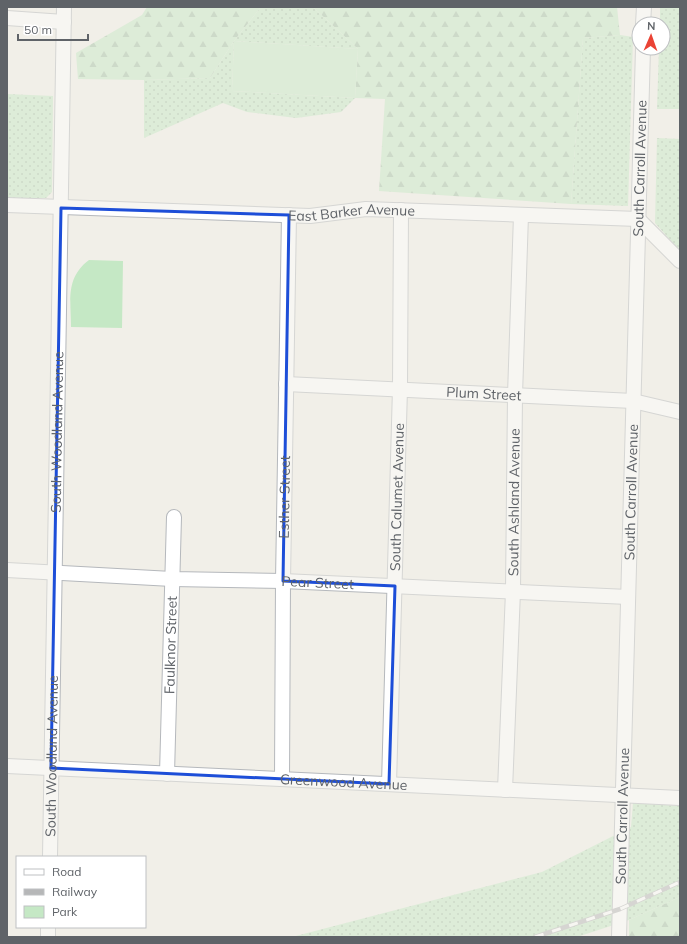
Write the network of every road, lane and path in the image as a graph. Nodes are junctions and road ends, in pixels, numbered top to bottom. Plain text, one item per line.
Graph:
1 (64, 7) edge
2 (7, 18) edge
3 (64, 22) junction
4 (643, 56) edge
5 (7, 205) edge
6 (61, 208) junction
7 (401, 210) junction
8 (521, 215) junction
9 (289, 216) junction
10 (638, 219) junction
11 (680, 261) edge
12 (286, 384) junction
13 (400, 388) junction
14 (515, 394) junction
15 (633, 401) junction
16 (680, 412) edge
17 (174, 517) dead end
18 (7, 570) edge
19 (54, 572) junction
20 (172, 579) junction
21 (283, 581) junction
22 (395, 586) junction
23 (513, 592) junction
24 (628, 597) junction
25 (7, 766) edge
26 (51, 768) junction
27 (167, 774) junction
28 (282, 779) junction
29 (389, 784) junction
30 (505, 790) junction
31 (623, 796) junction
32 (680, 798) edge
33 (50, 856) edge
34 (619, 937) edge

1 - 3 street, South Woodland Avenue
2 - 3 street
3 - 6 street, South Woodland Avenue
4 - 10 street, South Carroll Avenue
5 - 6 street, East Barker Avenue
6 - 9 street, East Barker Avenue
6 - 19 street, South Woodland Avenue
7 - 8 street, East Barker Avenue
7 - 9 street, East Barker Avenue
7 - 13 street, South Calumet Avenue
8 - 10 street, East Barker Avenue
8 - 14 street, South Ashland Avenue
9 - 12 street, Esther Street
10 - 11 street
10 - 15 street, South Carroll Avenue
12 - 13 street, Plum Street
12 - 21 street, Esther Street
13 - 14 street, Plum Street
13 - 22 street, South Calumet Avenue
14 - 15 street, Plum Street
14 - 23 street, South Ashland Avenue
15 - 16 street, Plum Street
15 - 24 street, South Carroll Avenue
17 - 20 street, Faulknor Street
18 - 19 street, Pear Street
19 - 20 street, Pear Street
19 - 26 street, South Woodland Avenue
20 - 21 street, Pear Street
20 - 27 street, Faulknor Street
21 - 22 street, Pear Street
21 - 28 street, Esther Street
22 - 23 street, Pear Street
22 - 29 street, South Calumet Avenue
23 - 24 street, Pear Street
23 - 30 street, South Ashland Avenue
24 - 31 street, South Carroll Avenue
25 - 26 street, Greenwood Avenue
26 - 27 street, Greenwood Avenue
26 - 33 street, South Woodland Avenue
27 - 28 street, Greenwood Avenue
28 - 29 street, Greenwood Avenue
29 - 30 street, Greenwood Avenue
30 - 31 street, Greenwood Avenue
31 - 32 street, Greenwood Avenue
31 - 34 street, South Carroll Avenue

